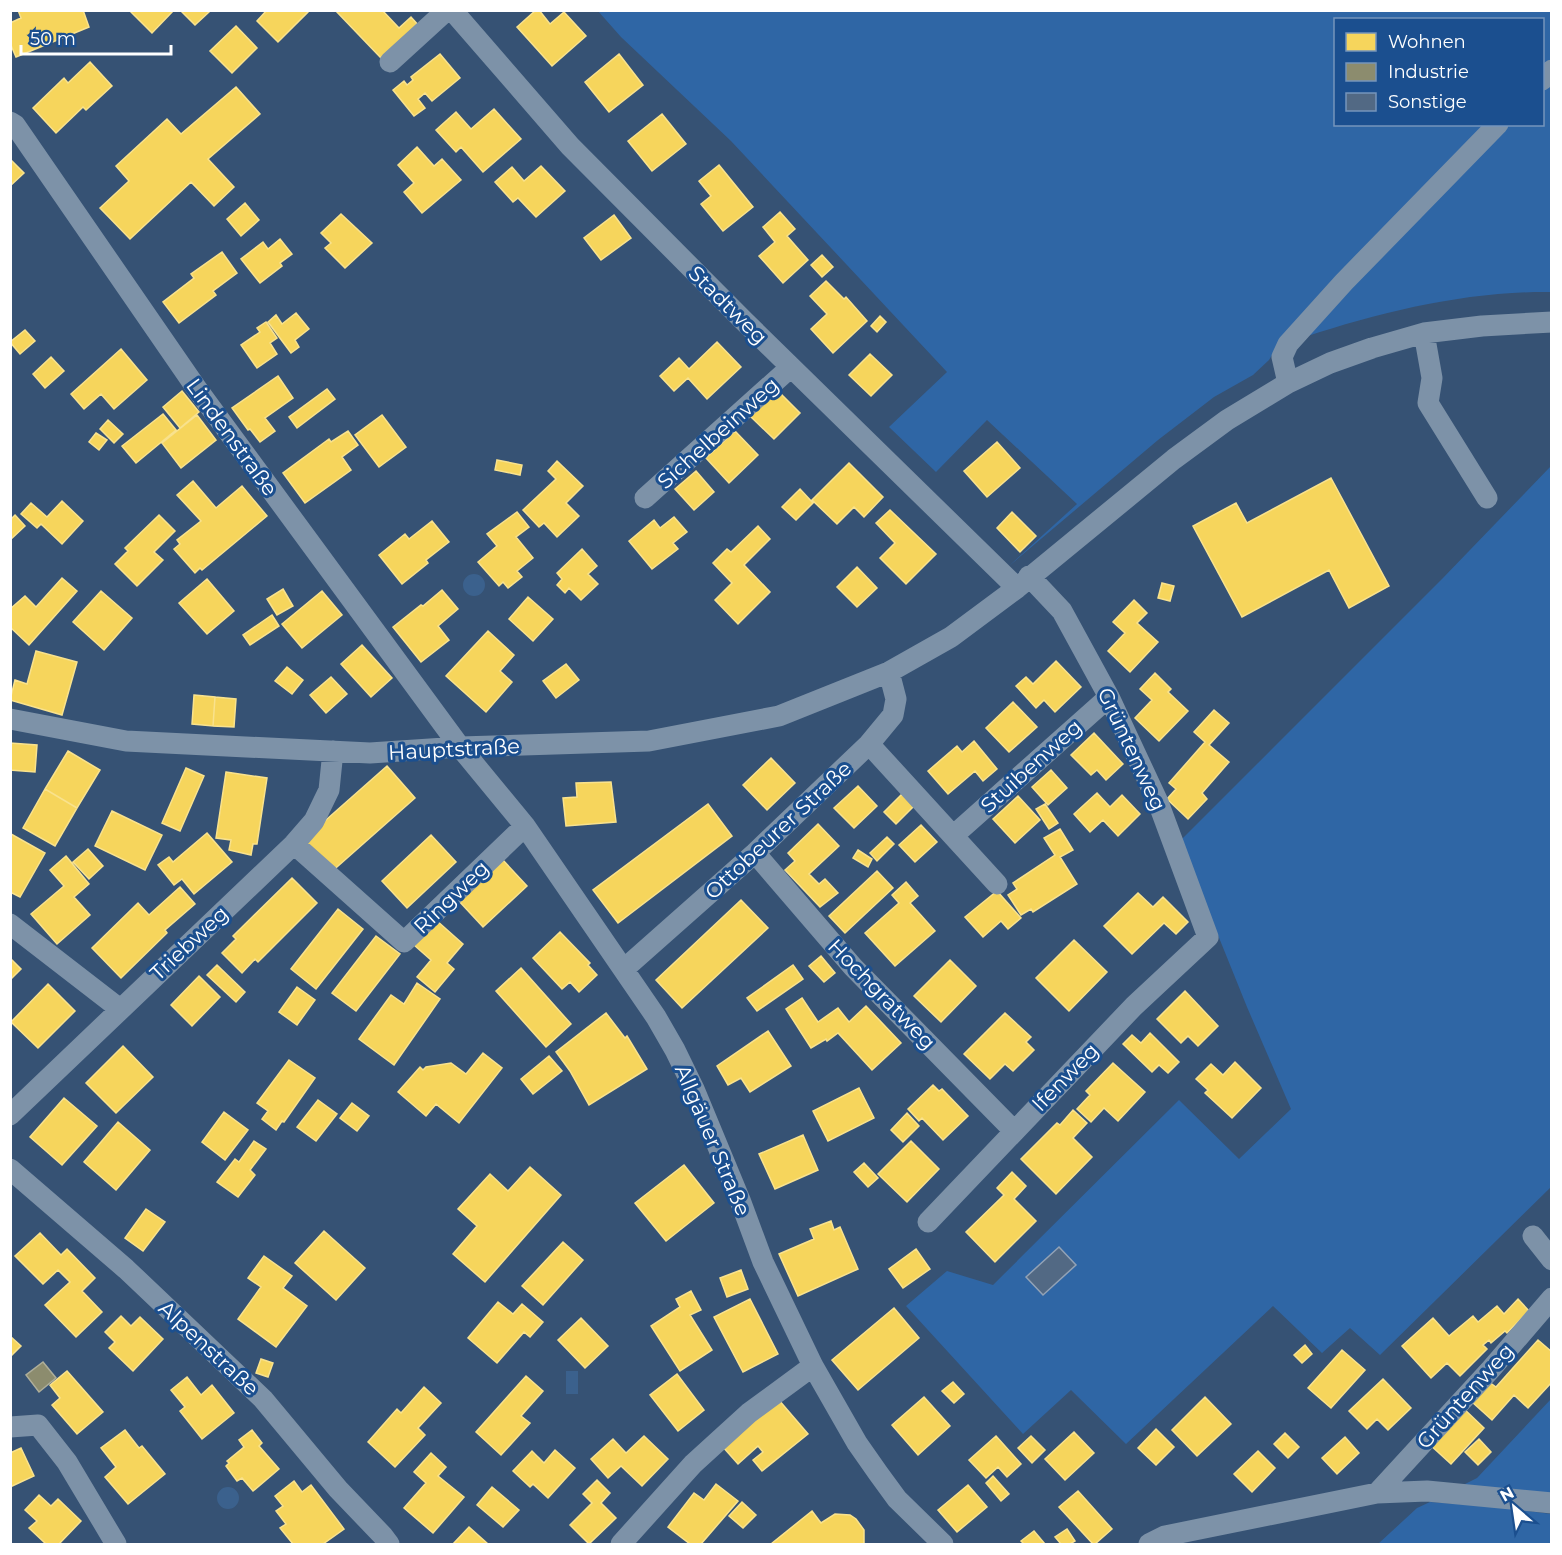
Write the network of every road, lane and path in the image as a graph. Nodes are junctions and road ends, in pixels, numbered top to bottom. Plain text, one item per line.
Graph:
1 (447, 10) edge
2 (452, 10) edge
3 (390, 62) dead end
4 (10, 122) edge
5 (1496, 126) edge
6 (1551, 322) edge
7 (1424, 333) junction
8 (790, 367) junction
9 (1288, 383) junction
10 (645, 498) dead end
11 (1487, 498) dead end
12 (1023, 582) junction
13 (889, 672) junction
14 (1109, 697) junction
15 (10, 719) edge
16 (869, 744) junction
17 (460, 747) junction
18 (333, 751) junction
19 (525, 826) junction
20 (953, 836) junction
21 (294, 844) junction
22 (754, 853) junction
23 (997, 884) dead end
24 (10, 924) edge
25 (1208, 937) joint
26 (624, 969) junction
27 (120, 1009) junction
28 (10, 1115) edge
29 (1014, 1131) junction
30 (10, 1169) edge
31 (928, 1222) dead end
32 (1533, 1236) dead end
33 (1551, 1260) edge
34 (1551, 1298) edge
35 (813, 1366) junction
36 (10, 1427) edge
37 (1377, 1493) junction
38 (1551, 1503) edge
39 (113, 1544) edge
40 (389, 1545) edge
41 (621, 1545) edge
42 (943, 1545) edge
43 (1149, 1545) edge

1 - 3 street
2 - 8 street, Stadtweg
4 - 17 street, Lindenstraße
5 - 9 street
6 - 7 street, Hauptstraße
7 - 9 street, Hauptstraße
7 - 11 street
8 - 10 street, Sichelbeinweg
8 - 12 street, Stadtweg
9 - 12 street, Hauptstraße
12 - 13 street, Hauptstraße
12 - 14 street, Grüntenweg
13 - 16 street, Ottobeurer Straße
13 - 17 street, Hauptstraße
14 - 20 street, Stuibenweg
14 - 25 street, Grüntenweg
15 - 18 street, Hauptstraße
16 - 20 street
16 - 22 street, Ottobeurer Straße
17 - 18 street, Hauptstraße
17 - 19 street, Allgäuer Straße
18 - 21 street, Triebweg
19 - 21 street, Ringweg
19 - 26 street, Allgäuer Straße
20 - 23 street
21 - 27 street, Triebweg
22 - 26 street, Ottobeurer Straße
22 - 29 street, Hochgratweg
24 - 27 street
25 - 29 street, Ifenweg
26 - 35 street, Allgäuer Straße
27 - 28 street, Triebweg
29 - 31 street, Ifenweg
30 - 40 street, Alpenstraße
32 - 33 street
34 - 37 street, Grüntenweg
35 - 41 street
35 - 42 street, Allgäuer Straße
36 - 39 street
37 - 38 street
37 - 43 street

